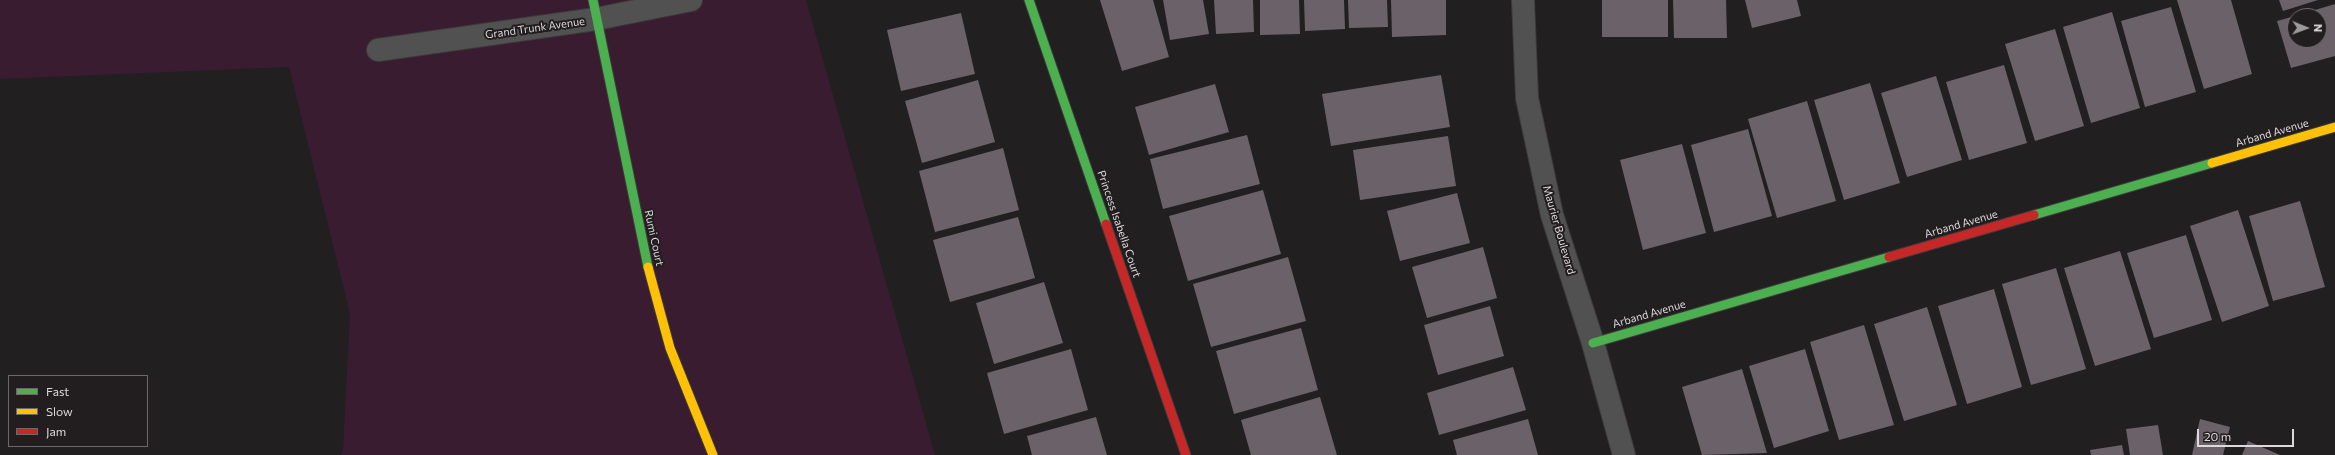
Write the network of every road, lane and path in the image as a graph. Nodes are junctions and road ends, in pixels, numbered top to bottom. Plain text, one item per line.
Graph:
1 (691, 0) edge
2 (1029, 0) edge
3 (1523, 0) edge
4 (595, 10) edge
5 (378, 50) dead end
6 (2335, 128) edge
7 (1593, 343) junction
8 (713, 455) edge
9 (1186, 455) edge
10 (1624, 455) edge

1 - 4 street, Grand Trunk Avenue
2 - 9 street, Princess Isabella Court
3 - 7 street, Maurier Boulevard
4 - 5 street, Grand Trunk Avenue
4 - 8 street, Rumi Court
6 - 7 street, Arband Avenue
7 - 10 street, Maurier Boulevard

